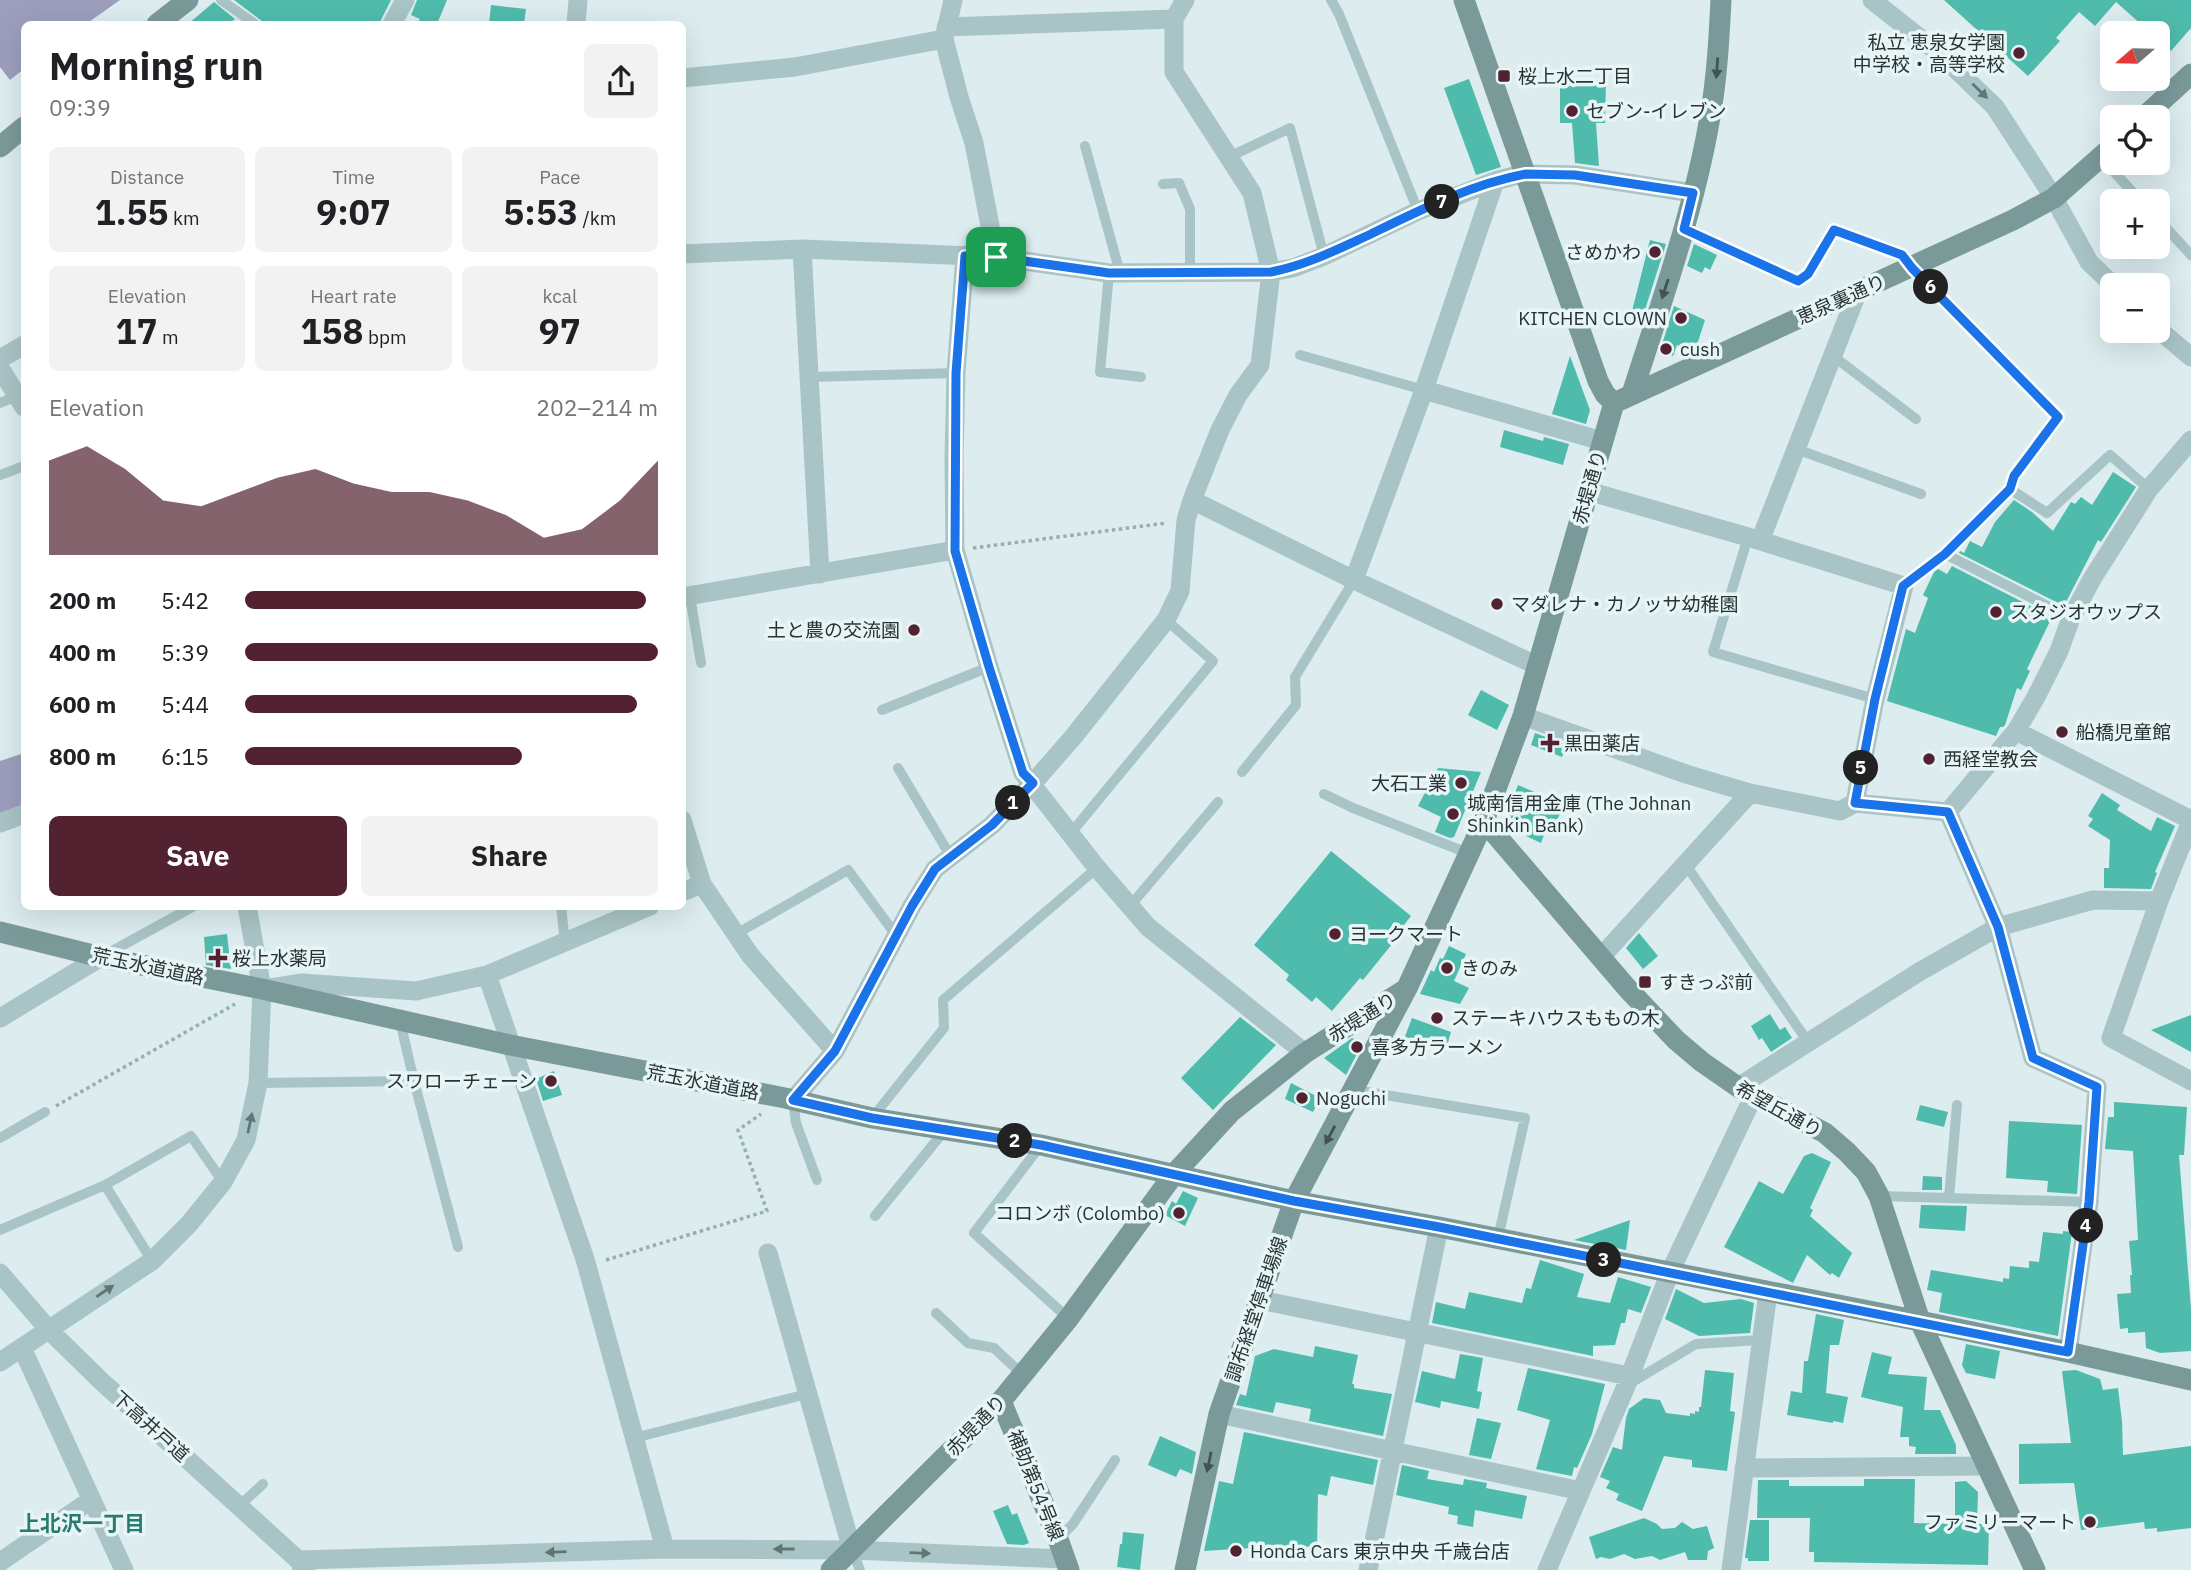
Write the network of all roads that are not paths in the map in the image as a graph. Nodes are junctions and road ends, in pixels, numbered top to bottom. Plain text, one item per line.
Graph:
1 (221, 0) edge
2 (405, 0) edge
3 (578, 0) edge
4 (953, 0) edge
5 (1185, 0) edge
6 (1331, 0) edge
7 (1464, 0) edge
8 (1721, 0) edge
9 (1872, 0) edge
10 (180, 3) edge
11 (1174, 19) junction
12 (160, 21) edge
13 (251, 21) edge
14 (394, 21) edge
15 (576, 21) edge
16 (945, 33) junction
17 (2191, 74) edge
18 (686, 78) edge
19 (2157, 105) edge
20 (21, 130) edge
21 (1086, 146) dead end
22 (0, 147) edge
23 (1229, 157) junction
24 (2100, 158) edge
25 (1526, 174) junction
26 (1495, 181) junction
27 (1163, 184) dead end
28 (1693, 193) junction
29 (2053, 198) junction
30 (1418, 211) junction
31 (1684, 229) junction
32 (2170, 232) edge
33 (802, 249) junction
34 (686, 254) edge
35 (2191, 255) edge
36 (965, 256) junction
37 (1324, 256) junction
38 (996, 257) junction
39 (1912, 268) junction
40 (1271, 272) junction
41 (1114, 273) junction
42 (1190, 273) junction
43 (2101, 273) edge
44 (1858, 291) junction
45 (2170, 339) edge
46 (21, 347) edge
47 (1300, 355) dead end
48 (1833, 356) junction
49 (2191, 357) edge
50 (0, 359) edge
51 (0, 368) edge
52 (956, 373) junction
53 (809, 377) junction
54 (1141, 377) dead end
55 (1424, 390) junction
56 (1623, 398) junction
57 (14, 402) edge
58 (1916, 419) dead end
59 (2191, 440) edge
60 (1602, 441) junction
61 (1796, 449) junction
62 (21, 468) edge
63 (0, 475) edge
64 (2010, 489) junction
65 (2149, 489) junction
66 (1588, 491) junction
67 (1921, 494) dead end
68 (1192, 500) junction
69 (1754, 539) junction
70 (955, 551) junction
71 (1945, 554) junction
72 (820, 574) junction
73 (1354, 580) junction
74 (1903, 586) junction
75 (686, 597) edge
76 (2071, 618) junction
77 (1166, 620) junction
78 (701, 663) dead end
79 (1538, 666) junction
80 (989, 667) junction
81 (1875, 699) junction
82 (882, 710) dead end
83 (1523, 716) junction
84 (2016, 730) junction
85 (898, 768) dead end
86 (1242, 772) dead end
87 (1033, 783) junction
88 (1750, 793) junction
89 (1324, 794) dead end
90 (1218, 802) dead end
91 (1855, 803) junction
92 (1948, 812) junction
93 (21, 815) edge
94 (1485, 821) junction
95 (2191, 821) edge
96 (0, 822) edge
97 (686, 833) edge
98 (1071, 833) junction
99 (1471, 854) junction
100 (951, 857) junction
101 (1686, 865) junction
102 (1097, 868) junction
103 (702, 884) junction
104 (686, 890) edge
105 (2159, 901) junction
106 (1130, 906) junction
107 (187, 910) edge
108 (248, 910) edge
109 (561, 910) edge
110 (641, 910) edge
111 (1998, 927) junction
112 (0, 932) edge
113 (736, 934) junction
114 (897, 935) junction
115 (565, 943) junction
116 (101, 957) junction
117 (1601, 957) junction
118 (487, 975) junction
119 (1407, 988) junction
120 (262, 989) junction
121 (0, 1018) edge
122 (400, 1021) junction
123 (1808, 1042) junction
124 (510, 1045) junction
125 (835, 1051) junction
126 (1305, 1053) junction
127 (414, 1081) junction
128 (2191, 1081) edge
129 (258, 1083) junction
130 (1354, 1090) junction
131 (1746, 1091) junction
132 (789, 1099) junction
133 (1957, 1105) dead end
134 (45, 1112) road end
135 (872, 1118) junction
136 (945, 1130) junction
137 (0, 1138) edge
138 (1041, 1145) junction
139 (1174, 1174) junction
140 (817, 1180) dead end
141 (223, 1182) junction
142 (105, 1185) junction
143 (1879, 1196) junction
144 (1949, 1198) junction
145 (1294, 1201) junction
146 (2089, 1202) junction
147 (875, 1216) dead end
148 (1439, 1227) junction
149 (0, 1230) edge
150 (1498, 1239) junction
151 (458, 1247) dead end
152 (768, 1253) dead end
153 (152, 1261) junction
154 (1670, 1272) junction
155 (0, 1273) edge
156 (1768, 1292) junction
157 (1260, 1300) junction
158 (936, 1313) dead end
159 (1068, 1319) junction
160 (1920, 1321) junction
161 (49, 1330) junction
162 (1417, 1333) junction
163 (1760, 1340) junction
164 (22, 1348) junction
165 (2068, 1352) junction
166 (0, 1362) edge
167 (1023, 1375) junction
168 (2191, 1380) edge
169 (1627, 1381) junction
170 (807, 1394) junction
171 (1001, 1401) junction
172 (1219, 1414) junction
173 (634, 1438) junction
174 (1391, 1451) junction
175 (1115, 1460) dead end
176 (1987, 1466) junction
177 (1744, 1468) junction
178 (263, 1484) dead end
179 (1581, 1491) junction
180 (91, 1500) junction
181 (239, 1506) junction
182 (665, 1549) junction
183 (852, 1550) junction
184 (1064, 1556) edge
185 (0, 1562) edge
186 (304, 1567) edge
187 (124, 1570) edge
188 (831, 1570) edge
189 (860, 1570) edge
190 (1185, 1570) edge
191 (1368, 1570) edge
192 (1547, 1570) edge
193 (1731, 1570) edge
194 (2035, 1570) edge

1 - 13 lane
2 - 14 street
3 - 15 street
4 - 16 street
5 - 11 street
6 - 30 lane
7 - 25 main road
8 -> 28 main road
9 -> 29 street
10 - 12 main road
11 - 16 street
11 - 23 street
16 - 18 street
16 - 38 street
17 - 19 main road
20 - 22 main road
21 - 41 lane
23 - 37 lane
23 - 40 street
24 - 29 main road, 恵泉裏通り
25 - 26 street
25 - 28 street
25 - 56 main road
26 - 30 street
26 - 55 street
27 - 42 lane
28 - 31 main road
29 - 39 main road, 恵泉裏通り
29 - 43 street
30 - 37 street
31 - 39 lane
31 -> 56 main road
32 - 35 lane
33 - 34 street
33 - 36 street
33 - 53 street
36 - 38 street
36 - 52 street
37 - 40 street
38 - 41 street
39 - 44 main road, 恵泉裏通り
39 - 64 lane
40 - 42 street
40 - 68 street
41 - 42 street
41 - 54 lane
44 - 48 street
44 - 56 main road, 恵泉裏通り
45 - 49 street
46 - 50 street
47 - 55 lane
48 - 58 lane
48 - 61 street
51 - 57 street
52 - 53 lane
52 - 70 street
53 - 72 street
55 - 60 street
55 - 73 street
56 - 60 main road, 赤堤通り
59 - 65 street
60 - 66 main road, 赤堤通り
61 - 67 lane
61 - 69 street
62 - 63 lane
64 - 65 lane
64 - 71 lane
65 - 76 street
66 - 69 street
66 - 79 main road, 赤堤通り
68 - 73 street
68 - 77 street
69 - 74 street
69 - 81 lane
70 - 72 street
70 - 80 street
71 - 74 lane
71 - 76 lane
72 - 75 street
73 - 79 street
73 - 86 lane
74 - 81 street
75 - 78 lane
76 - 84 street
77 - 87 street
77 - 98 lane
79 - 83 main road, 赤堤通り
80 - 82 lane
80 - 87 street
81 - 91 street
83 - 88 street
83 - 94 main road, 赤堤通り
84 - 92 street
84 - 95 street
85 - 100 lane
87 - 98 street
87 - 100 street
88 - 91 street
88 - 101 street
89 - 99 lane
90 - 106 lane
91 - 92 street
92 - 111 street
93 - 96 street
94 - 99 main road, 赤堤通り
94 - 117 main road, 希望丘通り
95 - 105 street
97 - 103 street
98 - 102 street
99 - 119 main road, 赤堤通り
100 - 114 street
101 - 117 street
101 - 123 lane
102 - 106 street
102 - 135 lane
103 - 104 street
103 - 113 street
105 - 111 street
105 - 128 street
106 - 126 street
107 - 116 lane
108 - 120 street
109 - 115 lane
110 - 115 street
111 - 123 street
111 - 146 street
112 - 116 main road, 荒玉水道道路
113 - 114 lane
113 - 125 street
114 - 125 street
115 - 118 street
116 - 120 main road, 荒玉水道道路
116 - 121 street
117 - 131 main road, 希望丘通り
118 - 120 street
118 - 124 street
119 - 126 main road, 赤堤通り
119 - 130 main road, 調布経堂停車場線
120 - 122 main road, 荒玉水道道路
120 - 129 street
122 - 124 main road, 荒玉水道道路
122 - 127 lane
123 - 131 street
124 - 132 main road, 荒玉水道道路
124 - 173 street
125 - 132 street
126 - 139 main road, 赤堤通り
127 - 129 lane
127 - 151 lane
141 -> 129 street
130 -> 145 main road, 調布経堂停車場線
130 - 150 lane
131 - 143 main road, 希望丘通り
131 - 154 street
132 - 135 main road, 荒玉水道道路
132 - 140 lane
133 - 144 lane
134 - 137 lane
135 - 136 main road, 荒玉水道道路
136 - 138 main road, 荒玉水道道路
136 - 147 lane
138 - 139 main road, 荒玉水道道路
138 - 159 lane
139 - 145 main road, 荒玉水道道路
139 - 159 main road, 赤堤通り
141 - 142 lane
141 - 153 street
142 - 149 lane
142 - 153 lane
143 - 144 lane
143 - 160 main road, 希望丘通り
144 - 146 lane
145 - 148 main road, 荒玉水道道路
145 - 157 main road, 調布経堂停車場線
146 - 165 street
148 - 150 main road, 荒玉水道道路
148 - 162 street
150 - 154 main road, 荒玉水道道路
152 - 170 street
161 -> 153 street
154 - 156 main road, 荒玉水道道路
154 - 169 street
155 - 161 street, 下高井戸道
156 - 160 main road, 荒玉水道道路
156 - 163 street
157 - 162 street
157 - 172 main road, 調布経堂停車場線
158 - 167 lane
159 - 167 main road, 赤堤通り
160 - 165 main road, 荒玉水道道路
160 - 176 main road, 希望丘通り
161 - 164 street
161 - 181 street, 下高井戸道
162 - 169 street
162 - 174 street
163 - 169 lane
163 - 177 street
164 - 166 street
164 - 180 street
165 - 168 main road, 荒玉水道道路
167 - 171 main road, 赤堤通り
169 - 179 street
170 - 173 lane
170 - 183 street
171 - 183 main road, 赤堤通り
171 - 184 main road, 補助第54号線
172 - 174 street
172 -> 190 main road, 調布経堂停車場線
173 - 182 street
174 - 179 street
174 - 191 street
175 - 184 lane
176 - 177 street
176 - 194 main road, 希望丘通り
177 - 193 street
178 - 181 lane
179 - 192 street
180 - 185 street
180 - 187 street
181 - 186 street, 下高井戸道
183 -> 182 street
182 -> 186 street
183 -> 184 street
183 - 188 main road, 赤堤通り
183 - 189 lane

